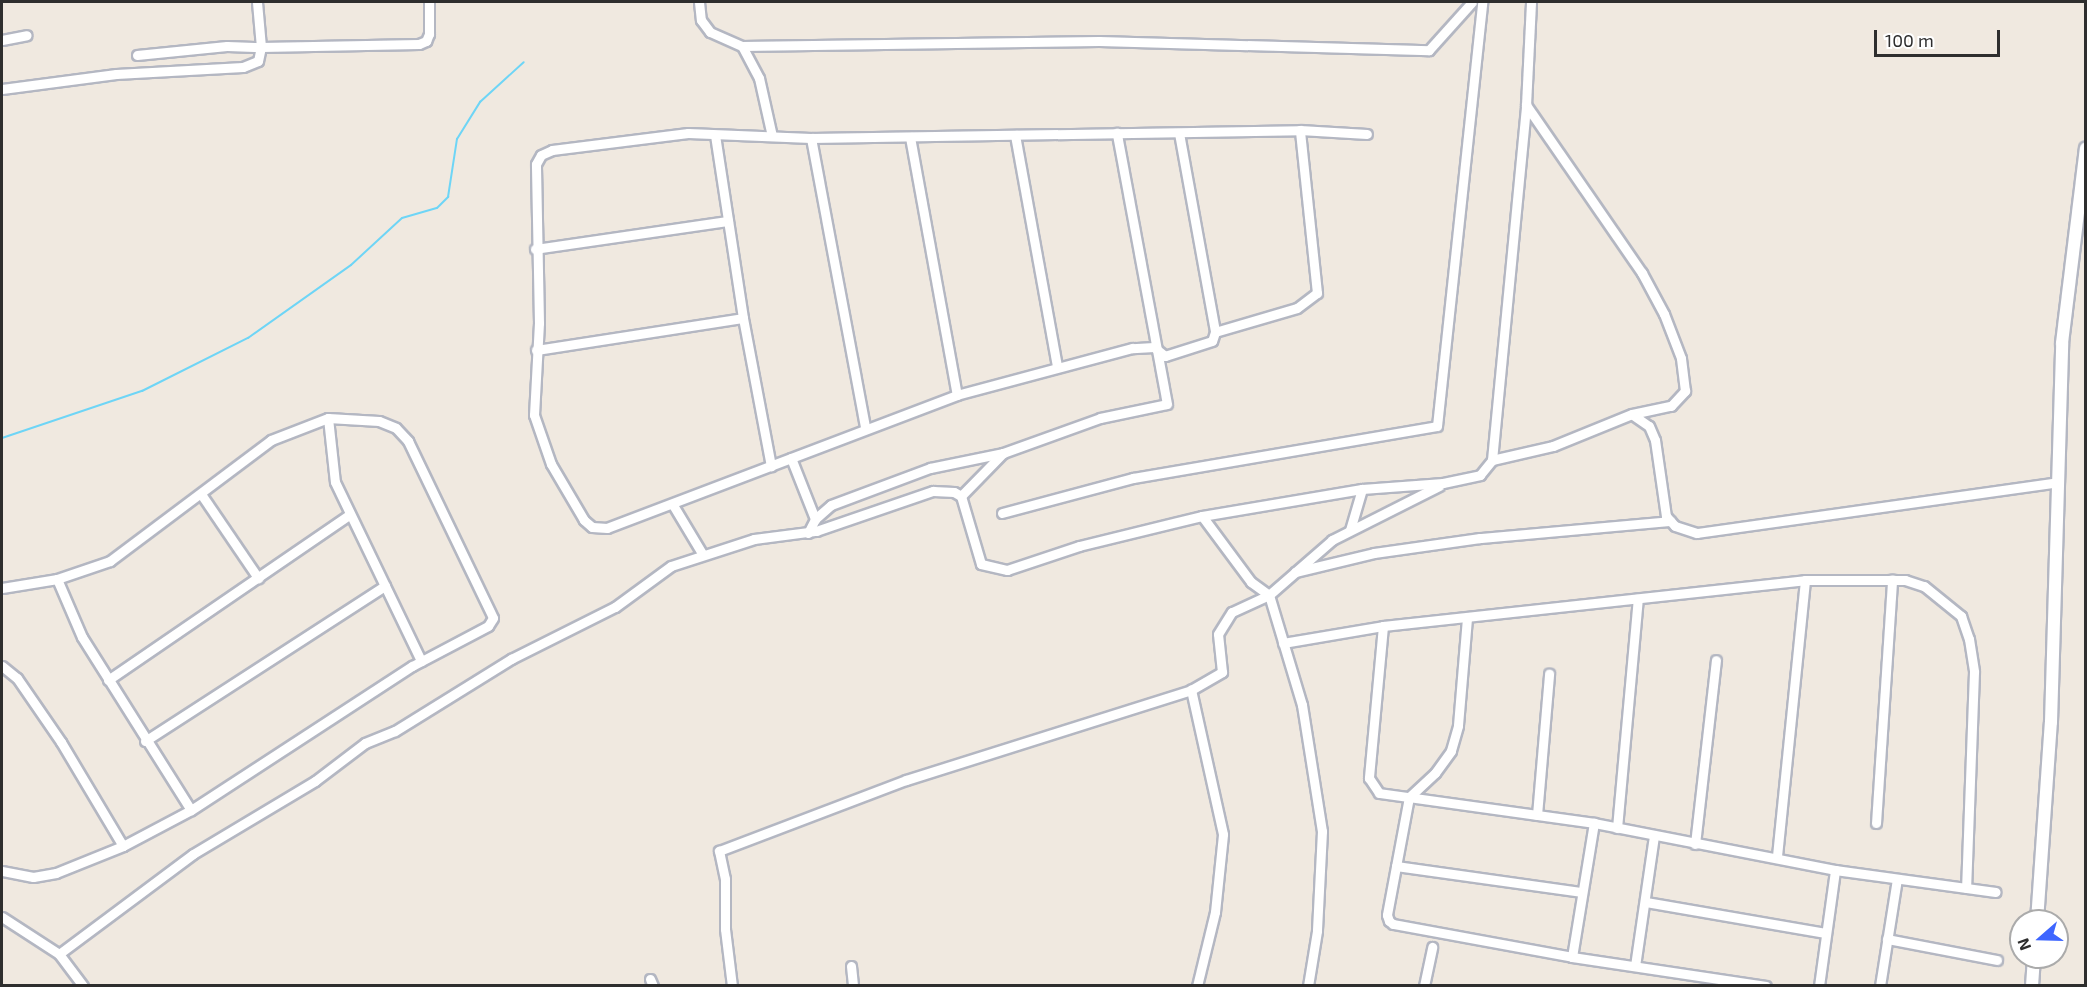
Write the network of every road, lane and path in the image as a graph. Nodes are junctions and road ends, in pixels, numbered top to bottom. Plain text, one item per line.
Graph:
1 (257, 2) edge
2 (429, 2) edge
3 (699, 2) edge
4 (1472, 2) edge
5 (1482, 2) edge
6 (1532, 2) edge
7 (27, 35) dead end
8 (2, 40) edge
9 (742, 46) junction
10 (261, 47) junction
11 (137, 55) dead end
12 (2, 89) edge
13 (1526, 105) junction
14 (1300, 130) junction
15 (1117, 133) junction
16 (1179, 133) junction
17 (1367, 134) dead end
18 (715, 135) junction
19 (1015, 135) junction
20 (772, 136) junction
21 (910, 137) junction
22 (811, 138) junction
23 (2085, 148) edge
24 (728, 221) junction
25 (535, 249) junction
26 (742, 318) junction
27 (1215, 332) junction
28 (1154, 347) junction
29 (536, 350) junction
30 (1058, 367) junction
31 (957, 395) junction
32 (1632, 414) junction
33 (327, 418) junction
34 (865, 427) junction
35 (1003, 453) junction
36 (791, 458) junction
37 (1492, 460) junction
38 (771, 466) junction
39 (2058, 482) junction
40 (1443, 483) junction
41 (1362, 489) junction
42 (201, 494) junction
43 (961, 496) junction
44 (673, 505) junction
45 (1002, 513) dead end
46 (349, 515) junction
47 (1202, 516) junction
48 (815, 519) junction
49 (1670, 521) junction
50 (1350, 530) junction
51 (808, 533) junction
52 (703, 555) junction
53 (1293, 573) junction
54 (258, 578) junction
55 (57, 579) junction
56 (1805, 580) junction
57 (1892, 580) junction
58 (385, 586) junction
59 (2, 588) edge
60 (1269, 595) junction
61 (1638, 598) junction
62 (1467, 618) junction
63 (1383, 626) junction
64 (1283, 643) junction
65 (1716, 660) dead end
66 (422, 661) junction
67 (2, 666) edge
68 (1549, 674) dead end
69 (108, 680) junction
70 (1191, 690) junction
71 (145, 741) junction
72 (1409, 797) junction
73 (191, 810) junction
74 (1537, 815) junction
75 (1594, 823) junction
76 (1876, 823) dead end
77 (1617, 828) junction
78 (1654, 835) junction
79 (1695, 844) junction
80 (123, 846) junction
81 (1777, 856) junction
82 (1396, 866) junction
83 (1835, 870) junction
84 (2, 871) edge
85 (1897, 879) junction
86 (1966, 888) junction
87 (1582, 891) junction
88 (1995, 892) dead end
89 (1646, 903) junction
90 (2038, 909) edge
91 (2, 916) edge
92 (1825, 933) junction
93 (1887, 939) junction
94 (1432, 947) dead end
95 (59, 954) junction
96 (1572, 957) junction
97 (1997, 960) dead end
98 (851, 966) dead end
99 (1635, 966) junction
100 (2033, 969) edge
101 (83, 986) edge
102 (732, 986) edge
103 (853, 986) edge
104 (1197, 986) edge
105 (1308, 986) edge
106 (1424, 986) edge
107 (1766, 986) edge
108 (1819, 986) edge
109 (1880, 986) edge
110 (2032, 986) edge

1 - 10 street
2 - 10 street
3 - 9 street
4 - 9 street
5 - 45 street
6 - 13 street
7 - 8 street
9 - 20 street
10 - 11 street
10 - 12 street
13 - 32 street
13 - 37 street
14 - 16 street
14 - 17 street
14 - 27 street
15 - 16 street
15 - 19 street
15 - 28 street
16 - 27 street
18 - 20 street
18 - 24 street
18 - 25 street
19 - 21 street
19 - 30 street
20 - 22 street
21 - 22 street
21 - 31 street
22 - 34 street
23 - 39 main road
24 - 25 street
24 - 26 street
25 - 29 street
26 - 29 street
26 - 38 street
27 - 28 street
28 - 30 street
28 - 35 street
29 - 44 street
30 - 31 street
31 - 34 street
32 - 37 street
32 - 49 street
33 - 42 street
33 - 46 street
33 - 66 street
34 - 36 street
35 - 43 street
35 - 48 street
36 - 38 street
36 - 48 street
37 - 40 street
38 - 44 street
39 - 49 street
39 - 90 main road
40 - 41 street
40 - 50 street
41 - 47 street
41 - 50 street
42 - 54 street
42 - 55 street
43 - 47 street
43 - 51 street
44 - 52 street
46 - 54 street
46 - 58 street
47 - 60 street
48 - 51 street
49 - 53 street
50 - 53 street
51 - 52 street
52 - 95 street
53 - 60 street
54 - 69 street
55 - 59 street
55 - 69 street
56 - 57 street
56 - 61 street
56 - 81 street
57 - 76 street
57 - 86 street
58 - 66 street
58 - 71 street
60 - 64 street
60 - 70 street
61 - 62 street
61 - 77 street
62 - 63 street
62 - 72 street
63 - 64 street
63 - 72 street
64 - 105 street
65 - 79 street
66 - 73 street
67 - 80 street
68 - 74 street
69 - 71 street
70 - 102 street
70 - 104 street
71 - 73 street
72 - 74 street
72 - 82 street
73 - 80 street
74 - 75 street
75 - 77 street
75 - 87 street
77 - 78 street
78 - 79 street
78 - 89 street
79 - 81 street
80 - 84 street
81 - 83 street
82 - 87 street
82 - 96 street
83 - 85 street
83 - 92 street
85 - 86 street
85 - 93 street
86 - 88 street
87 - 96 street
89 - 92 street
89 - 99 street
91 - 95 street
92 - 108 street
93 - 97 street
93 - 109 street
94 - 106 street
95 - 101 street
96 - 99 street
98 - 103 street
99 - 107 street
100 - 110 main road

